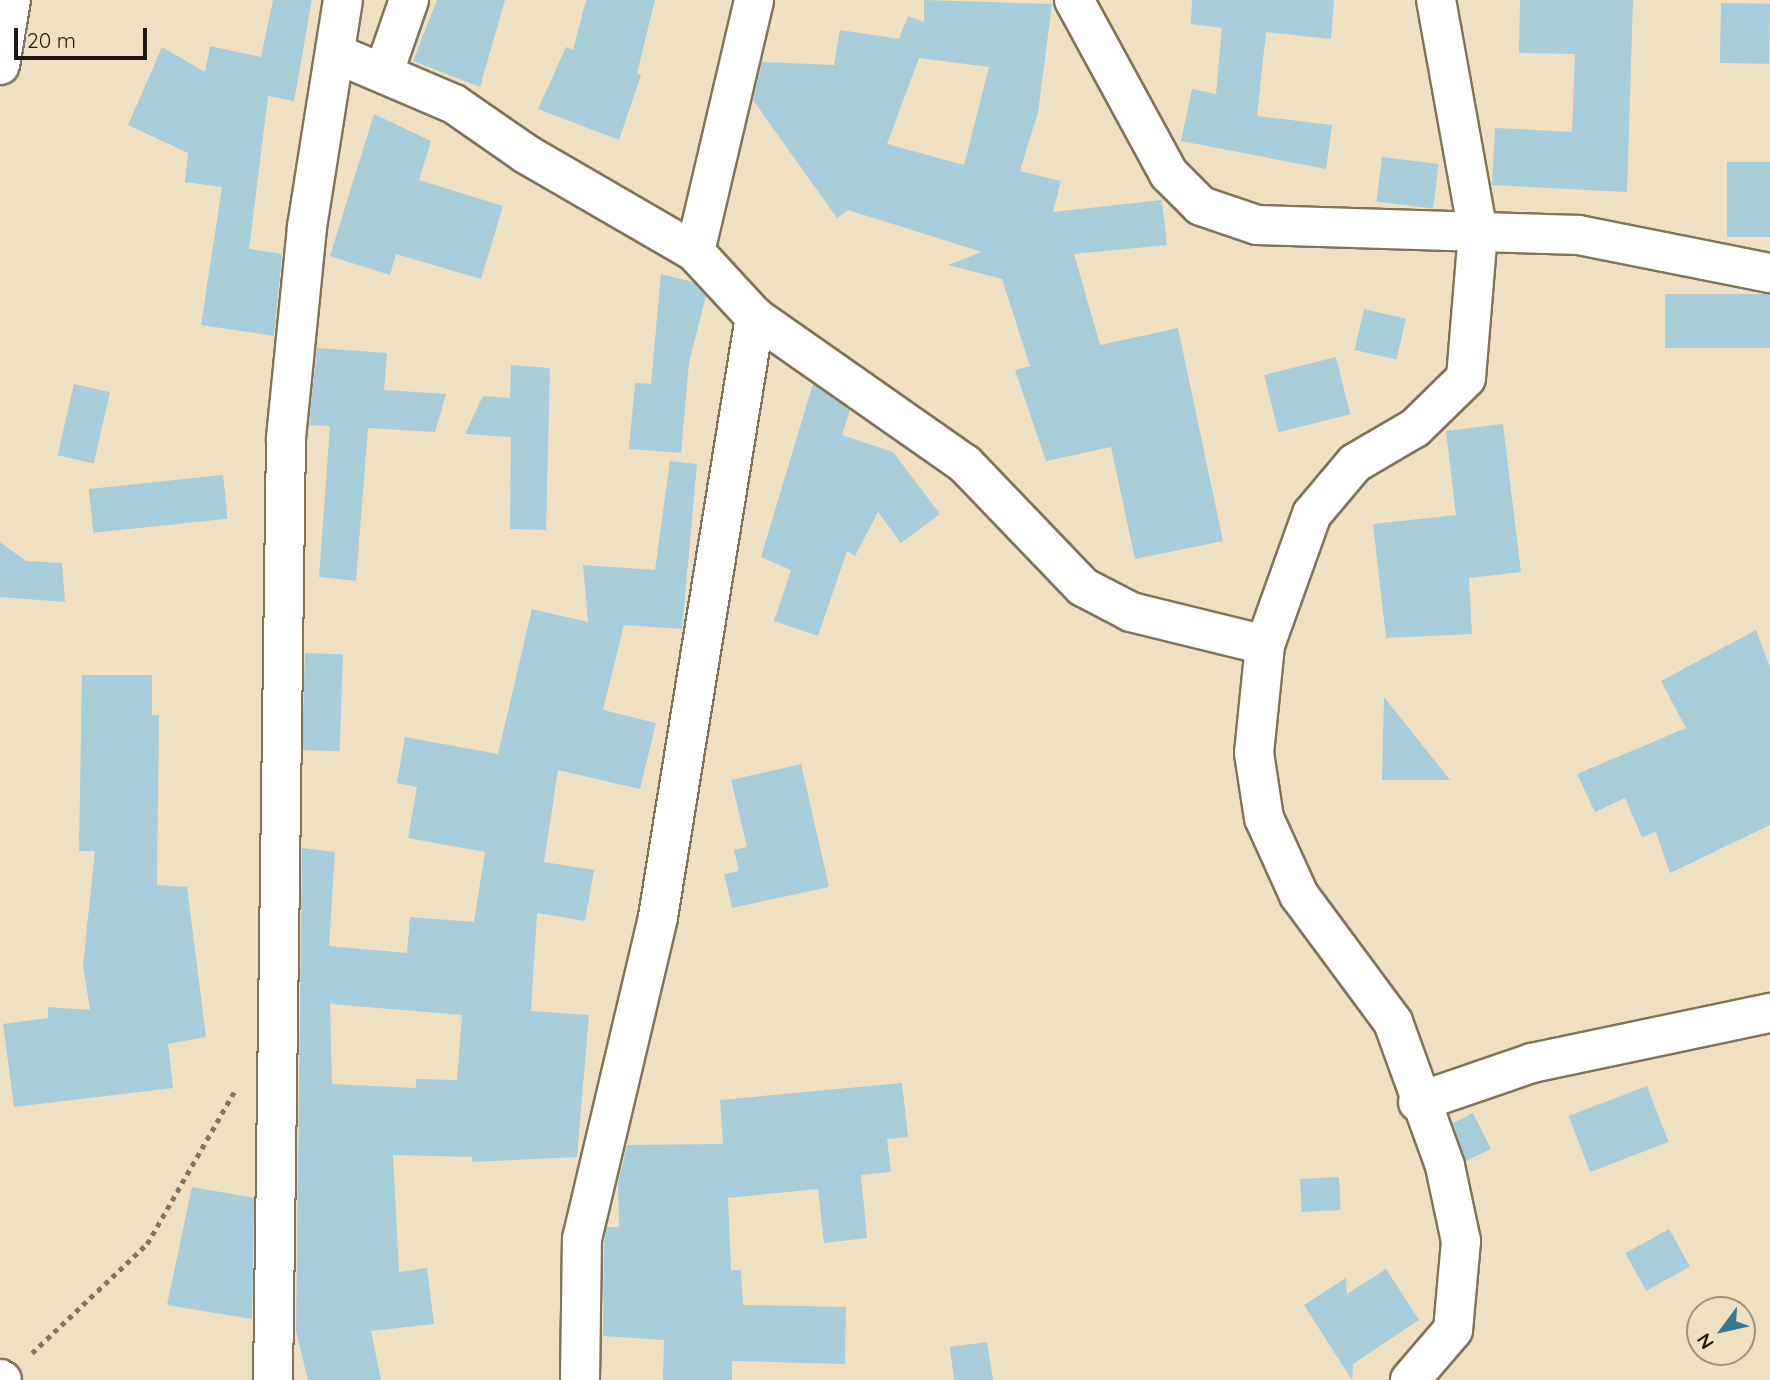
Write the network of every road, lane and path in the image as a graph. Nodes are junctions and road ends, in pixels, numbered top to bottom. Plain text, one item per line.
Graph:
1 (11, 0) edge
2 (343, 0) edge
3 (409, 0) edge
4 (754, 0) edge
5 (1074, 0) edge
6 (1436, 0) edge
7 (339, 55) junction
8 (0, 65) edge
9 (385, 69) junction
10 (1478, 233) junction
11 (695, 252) junction
12 (1770, 273) edge
13 (755, 317) junction
14 (1265, 645) junction
15 (1770, 1013) edge
16 (240, 1081) dead end
17 (1418, 1102) junction
18 (1, 1379) edge
19 (274, 1380) edge
20 (580, 1380) edge
21 (1410, 1380) edge

1 - 8 street
2 - 7 street
3 - 9 street
4 - 11 street
5 - 10 street
6 - 10 street
7 - 9 street
7 - 19 street
9 - 11 street
10 - 12 street
10 - 14 street
11 - 13 street
13 - 14 street
13 - 20 street
14 - 17 street
15 - 17 street
16 - 18 path
17 - 21 street

